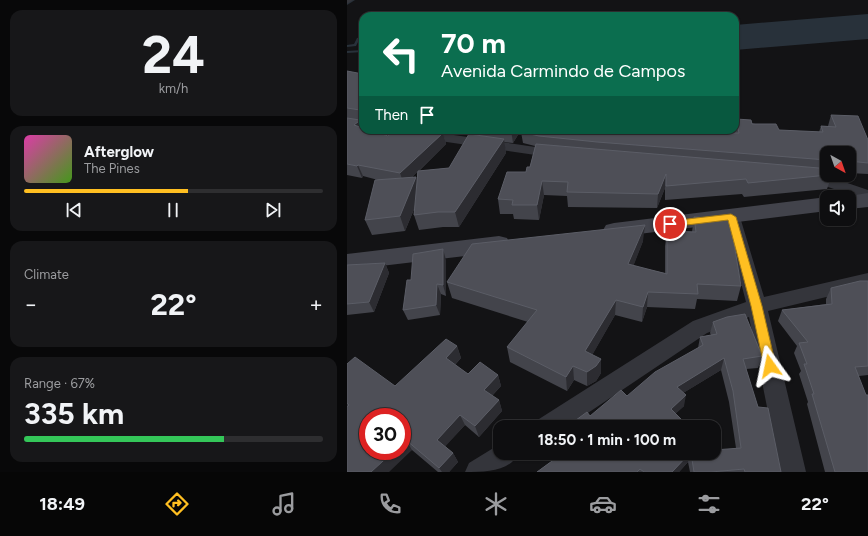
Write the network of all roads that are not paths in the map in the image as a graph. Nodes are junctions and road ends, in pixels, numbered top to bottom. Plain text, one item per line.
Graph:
1 (419, 134) edge
2 (568, 156) edge
3 (793, 176) edge
4 (868, 196) edge
5 (868, 200) edge
6 (856, 201) edge
7 (820, 205) edge
8 (731, 217) junction
9 (598, 232) edge
10 (520, 241) edge
11 (347, 262) edge
12 (868, 280) edge
13 (757, 306) junction
14 (558, 420) edge
15 (496, 460) edge
16 (478, 472) edge
17 (793, 472) edge

1 - 2 street
3 - 4 street
5 - 6 main road
7 - 8 main road
8 - 9 main road
8 - 13 street
10 - 11 main road
12 - 13 street
13 - 14 street
13 - 17 street
15 - 16 street

